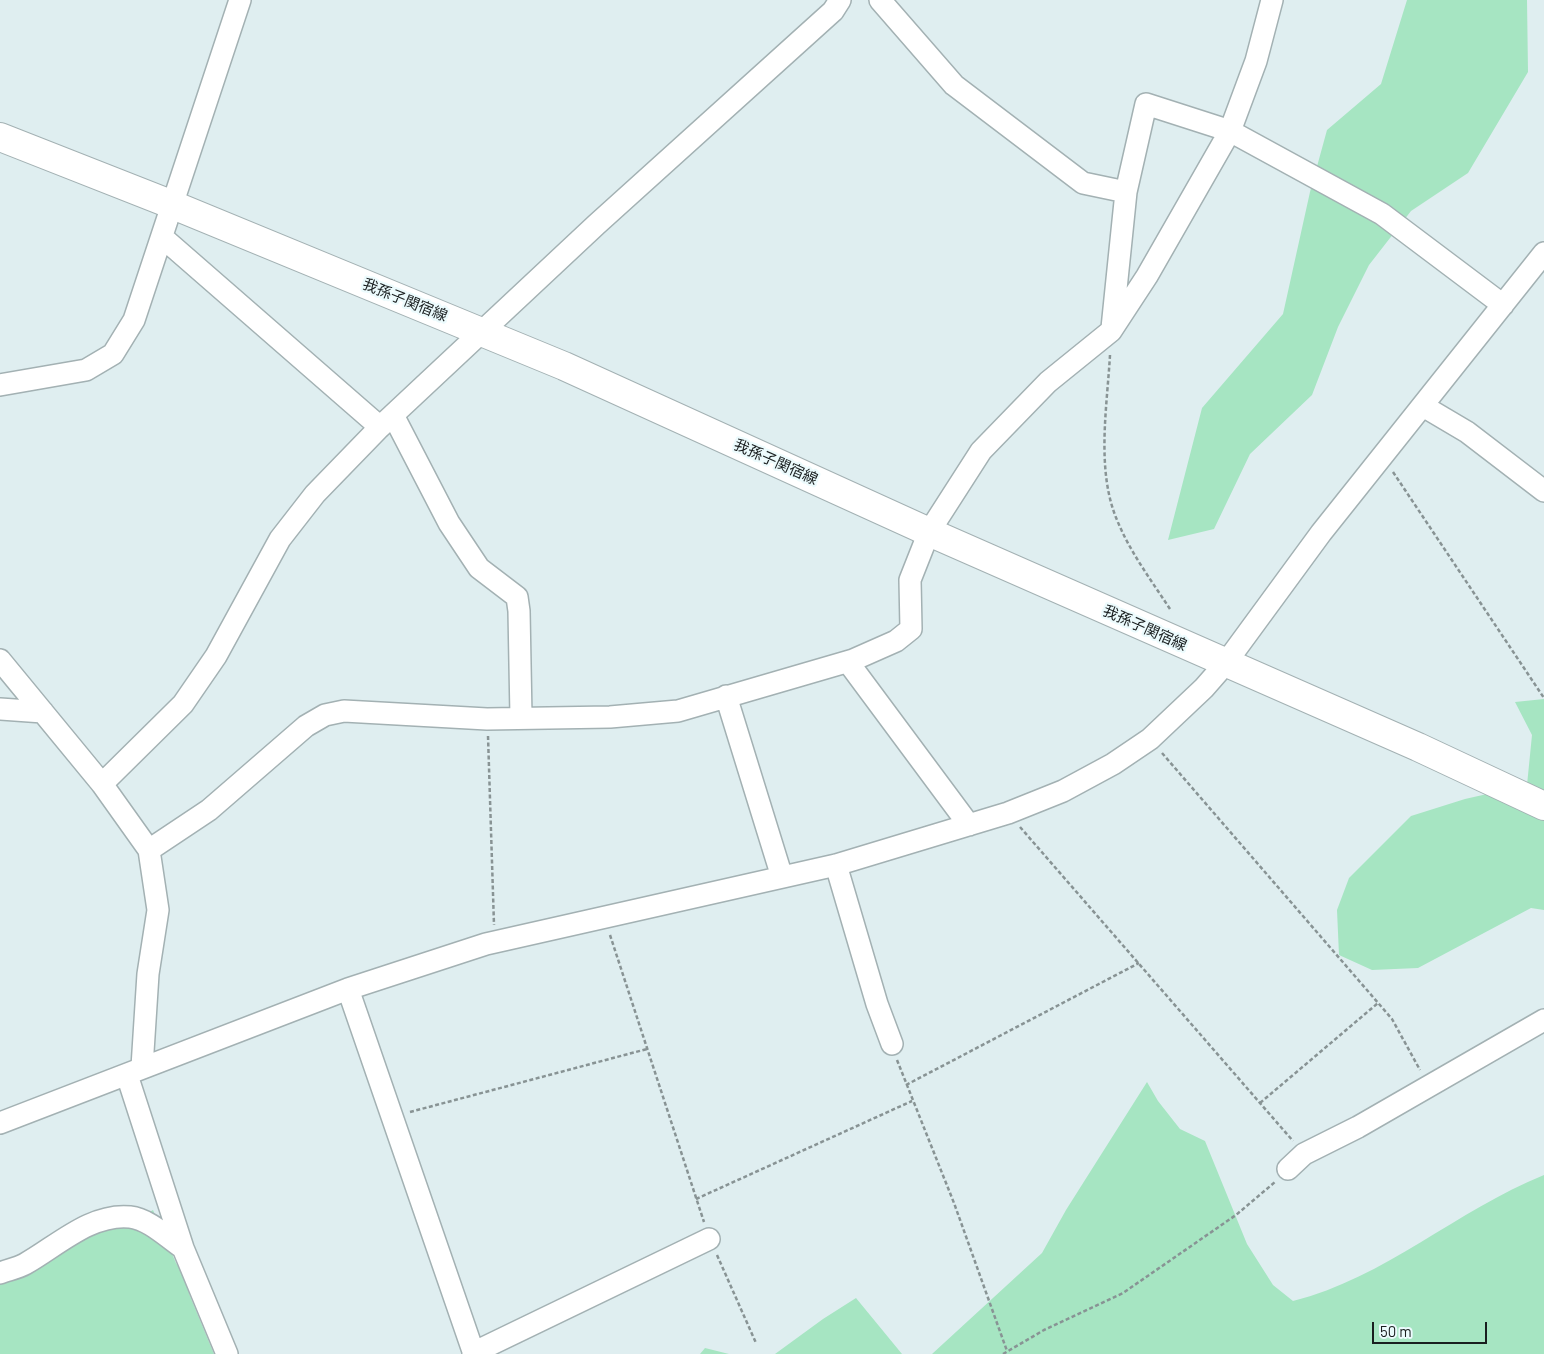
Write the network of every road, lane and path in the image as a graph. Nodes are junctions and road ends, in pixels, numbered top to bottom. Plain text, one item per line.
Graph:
1 (240, 0) edge
2 (840, 0) edge
3 (880, 0) edge
4 (1272, 0) edge
5 (1230, 131) junction
6 (0, 137) edge
7 (1126, 192) junction
8 (173, 205) junction
9 (162, 237) junction
10 (1544, 253) edge
11 (1503, 305) junction
12 (482, 331) junction
13 (1111, 331) junction
14 (0, 385) edge
15 (1423, 406) junction
16 (387, 421) junction
17 (1382, 456) junction
18 (1544, 491) edge
19 (929, 532) junction
20 (1170, 609) dead end
21 (0, 660) edge
22 (848, 662) junction
23 (1225, 664) junction
24 (726, 696) junction
25 (1544, 698) edge
26 (0, 709) edge
27 (44, 712) junction
28 (521, 717) junction
29 (487, 719) junction
30 (1150, 739) junction
31 (102, 784) junction
32 (1544, 806) edge
33 (1008, 813) junction
34 (969, 825) junction
35 (150, 850) junction
36 (836, 865) junction
37 (782, 877) junction
38 (604, 917) junction
39 (494, 942) junction
40 (1139, 963) junction
41 (348, 989) junction
42 (1378, 1002) junction
43 (1544, 1020) edge
44 (892, 1044) joint
45 (647, 1049) junction
46 (135, 1071) junction
47 (906, 1085) junction
48 (1428, 1086) junction
49 (912, 1101) junction
50 (1260, 1103) junction
51 (392, 1117) junction
52 (0, 1123) edge
53 (1304, 1154) junction
54 (1288, 1169) joint
55 (696, 1199) junction
56 (709, 1239) junction
57 (183, 1248) junction
58 (0, 1274) edge
59 (756, 1343) dead end
60 (1007, 1351) junction
61 (473, 1353) edge
62 (227, 1354) edge
63 (1002, 1354) edge

1 - 8 street
2 - 12 street
3 - 7 street
4 - 5 street
5 - 7 street
5 - 11 street
5 - 13 street
6 - 8 main road, 我孫子関宿線
7 - 13 street
8 - 9 street
8 - 12 main road, 我孫子関宿線
9 - 14 street
9 - 16 street
10 - 11 street
11 - 15 street
12 - 16 street
12 - 19 main road, 我孫子関宿線
13 - 19 street
13 - 20 path
15 - 17 street
15 - 18 street
16 - 28 street
16 - 31 street
17 - 23 street
17 - 25 path
19 - 22 street
19 - 23 main road, 我孫子関宿線
21 - 27 street
22 - 24 street
22 - 34 street
23 - 30 street
23 - 32 main road, 我孫子関宿線
24 - 28 street
24 - 37 street
26 - 27 street
27 - 31 street
28 - 29 street
29 - 35 street
29 - 39 path
30 - 33 street
30 - 42 path
31 - 35 street
33 - 34 street
33 - 40 path
34 - 36 street
35 - 46 street
36 - 37 street
36 - 44 street
37 - 38 street
38 - 39 street
38 - 45 path
39 - 41 street
40 - 47 path
40 - 50 path
41 - 46 street
41 - 51 street
42 - 48 path
42 - 50 path
43 - 48 street
44 - 47 path
45 - 51 path
45 - 55 path
46 - 52 street
46 - 57 street
47 - 49 path
48 - 53 street
49 - 55 path
49 - 60 path
50 - 53 path
51 - 61 street
53 - 54 street
54 - 60 path
55 - 56 path
56 - 59 path
56 - 61 street
57 - 58 street
57 - 62 street
60 - 63 path

